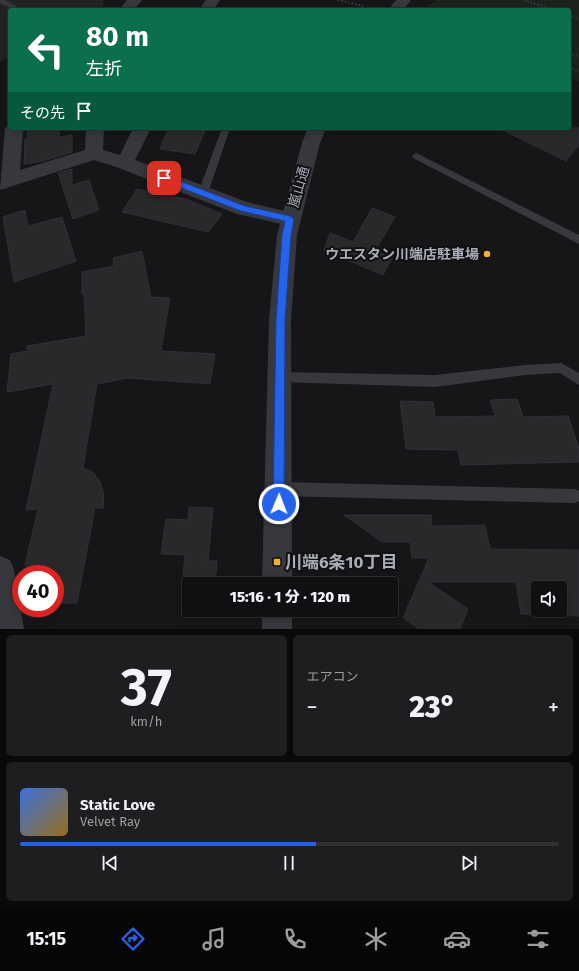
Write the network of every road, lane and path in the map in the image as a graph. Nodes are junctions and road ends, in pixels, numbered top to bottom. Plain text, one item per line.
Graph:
1 (0, 0) edge
2 (135, 0) edge
3 (338, 0) edge
4 (524, 0) edge
5 (363, 6) dead end
6 (16, 8) edge
7 (128, 8) edge
8 (548, 8) edge
9 (14, 130) edge
10 (95, 130) edge
11 (141, 130) edge
12 (225, 130) edge
13 (316, 130) edge
14 (94, 154) junction
15 (416, 156) dead end
16 (125, 163) junction
17 (5, 182) edge
18 (203, 193) junction
19 (290, 219) junction
20 (579, 240) edge
21 (280, 378) junction
22 (579, 379) edge
23 (279, 489) junction
24 (575, 496) dead end
25 (0, 570) edge
26 (277, 577) edge
27 (277, 617) edge
28 (8, 629) edge
29 (277, 629) edge

1 - 6 lane
2 - 7 street
3 - 5 path
4 - 8 path
9 - 17 street
10 - 14 street
11 - 16 street
12 - 18 lane
13 - 19 street, 嵐山通
14 - 16 street
14 - 17 street
15 - 20 lane
16 - 18 street
18 - 19 street
19 - 21 street, 嵐山通
21 - 22 lane
21 - 23 street, 嵐山通
23 - 24 lane
23 - 26 street, 嵐山通
25 - 28 street
27 - 29 street

